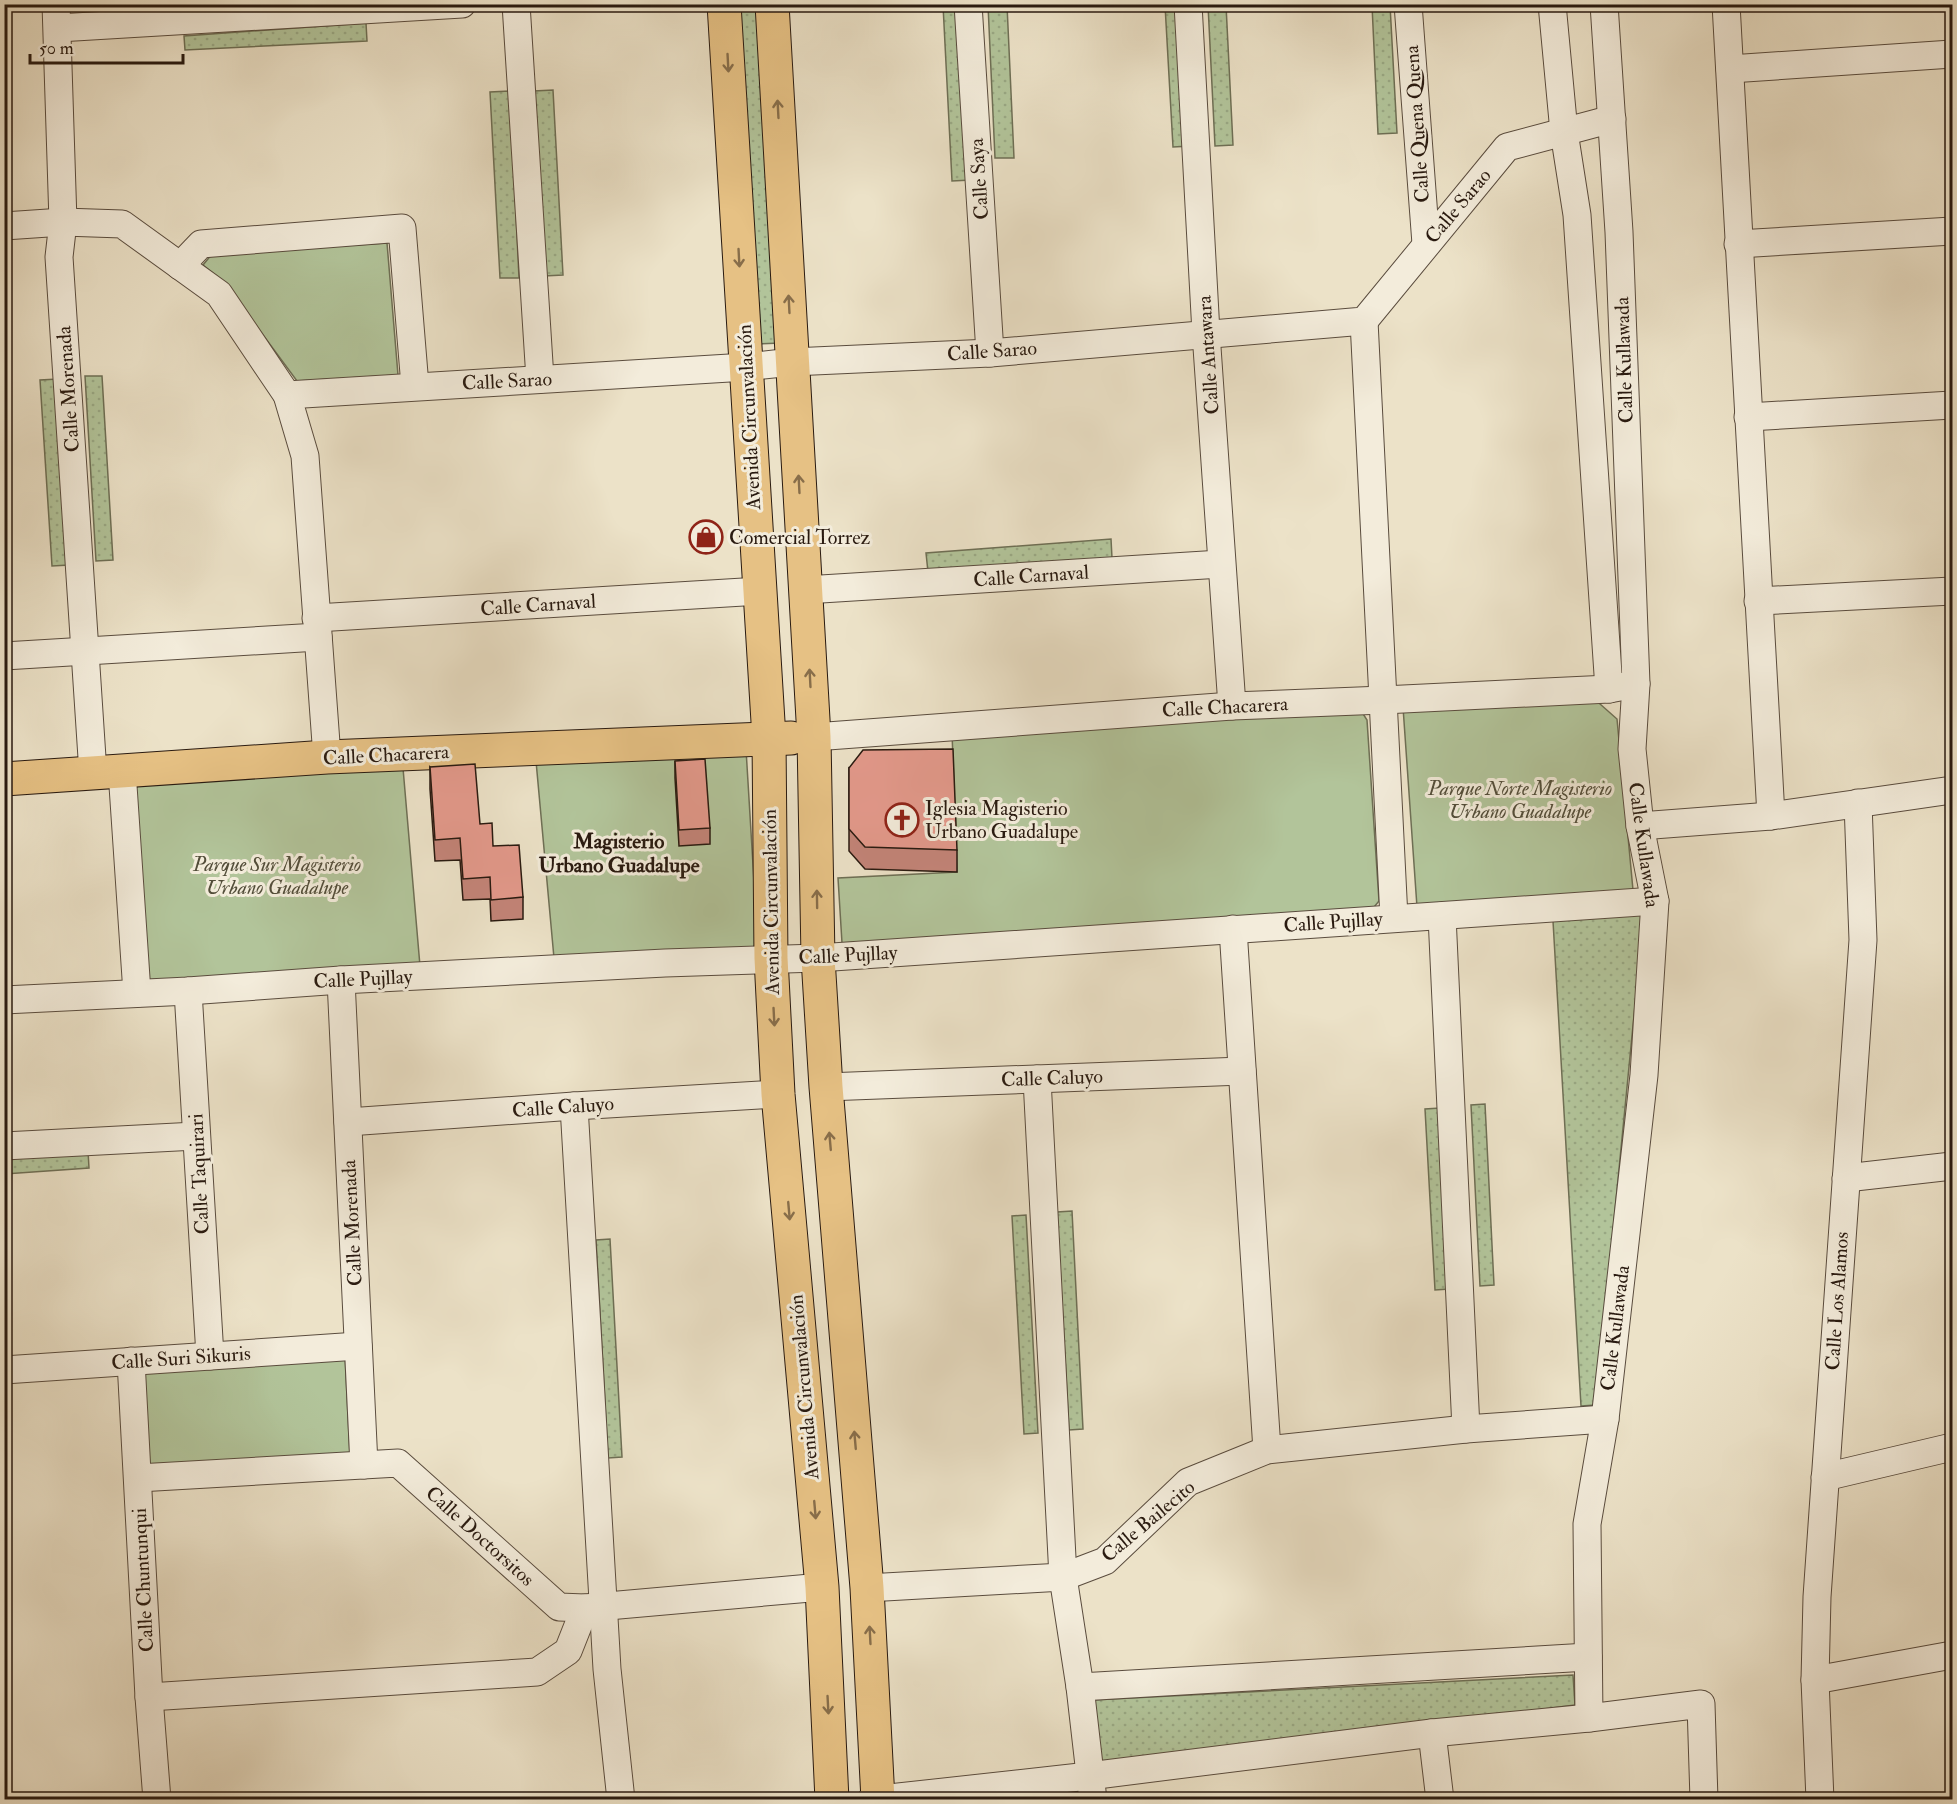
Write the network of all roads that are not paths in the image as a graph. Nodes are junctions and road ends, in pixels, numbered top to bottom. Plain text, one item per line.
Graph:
1 (462, 4) edge
2 (516, 4) edge
3 (724, 4) edge
4 (772, 4) edge
5 (968, 4) edge
6 (1188, 4) edge
7 (1408, 4) edge
8 (1552, 4) edge
9 (1604, 4) edge
10 (1726, 4) edge
11 (57, 16) edge
12 (1953, 54) edge
13 (1730, 69) junction
14 (1612, 119) junction
15 (1564, 132) junction
16 (63, 222) junction
17 (4, 226) edge
18 (1953, 231) edge
19 (1426, 244) junction
20 (1738, 244) junction
21 (180, 266) junction
22 (1364, 321) junction
23 (1206, 333) junction
24 (990, 352) junction
25 (792, 362) junction
26 (746, 367) junction
27 (540, 379) junction
28 (415, 386) junction
29 (287, 395) junction
30 (1953, 405) edge
31 (1748, 417) junction
32 (1221, 564) junction
33 (805, 590) junction
34 (760, 591) junction
35 (1953, 591) edge
36 (1758, 601) junction
37 (317, 628) junction
38 (86, 651) junction
39 (4, 656) edge
40 (1636, 684) junction
41 (1609, 689) junction
42 (1383, 700) junction
43 (1232, 706) junction
44 (814, 737) junction
45 (769, 738) junction
46 (327, 757) junction
47 (107, 772) junction
48 (4, 778) edge
49 (1953, 790) edge
50 (1857, 804) junction
51 (1771, 816) junction
52 (1640, 826) junction
53 (1655, 901) junction
54 (1442, 916) junction
55 (1394, 918) junction
56 (1233, 929) junction
57 (818, 957) junction
58 (771, 958) junction
59 (341, 980) junction
60 (188, 991) junction
61 (137, 993) junction
62 (4, 1000) edge
63 (1242, 1071) junction
64 (1037, 1079) junction
65 (826, 1087) junction
66 (778, 1094) junction
67 (574, 1106) junction
68 (348, 1122) junction
69 (196, 1136) junction
70 (4, 1146) edge
71 (1953, 1166) edge
72 (1846, 1178) junction
73 (358, 1346) junction
74 (210, 1356) junction
75 (131, 1361) junction
76 (4, 1370) edge
77 (1605, 1419) junction
78 (1466, 1429) junction
79 (1953, 1448) edge
80 (1267, 1450) junction
81 (364, 1465) junction
82 (1825, 1477) junction
83 (138, 1478) junction
84 (1063, 1576) junction
85 (822, 1587) junction
86 (867, 1587) junction
87 (594, 1607) junction
88 (1953, 1655) edge
89 (1588, 1657) junction
90 (1815, 1680) junction
91 (1080, 1687) junction
92 (149, 1696) junction
93 (1589, 1718) junction
94 (1432, 1733) junction
95 (1091, 1788) edge
96 (876, 1799) edge
97 (157, 1800) edge
98 (621, 1800) edge
99 (832, 1800) edge
100 (1440, 1800) edge
101 (1704, 1800) edge
102 (1820, 1800) edge

1 - 11 street
2 - 27 street
3 -> 26 main road, Avenida Circunvalación
25 -> 4 main road
5 - 24 street, Calle Saya
6 - 23 street, Calle Antawara
7 - 19 street, Calle Quena Quena
8 - 15 street
9 - 14 street, Calle Kullawada
10 - 13 street
11 - 16 street, Calle Morenada
12 - 13 street
13 - 20 street
14 - 15 street, Calle Sarao
14 - 40 street, Calle Kullawada
15 - 19 street, Calle Sarao
15 - 41 street
16 - 17 street
16 - 21 street
16 - 38 street, Calle Morenada
18 - 20 street
19 - 22 street, Calle Sarao
20 - 31 street
21 - 28 street
21 - 29 street
22 - 23 street, Calle Sarao
22 - 42 street
23 - 24 street, Calle Sarao
23 - 32 street, Calle Antawara
24 - 25 street, Calle Sarao
25 - 26 street, Calle Sarao
33 -> 25 main road
26 - 27 street, Calle Sarao
26 - 34 main road, Avenida Circunvalación
27 - 28 street, Calle Sarao
28 - 29 street, Calle Sarao
29 - 37 street
30 - 31 street
31 - 36 street
32 - 33 street, Calle Carnaval
32 - 43 street, Calle Antawara
44 -> 33 main road
34 - 37 street, Calle Carnaval
34 - 45 main road, Avenida Circunvalación
35 - 36 street
36 - 51 street
37 - 38 street, Calle Carnaval
37 - 46 street
38 - 39 street, Calle Carnaval
38 - 47 street, Calle Morenada
40 - 41 street, Calle Chacarera
40 - 52 street, Calle Kullawada
41 - 42 street, Calle Chacarera
42 - 43 street, Calle Chacarera
42 - 55 street
43 - 44 street, Calle Chacarera
44 - 45 main road, Calle Chacarera
57 -> 44 main road
45 - 46 main road, Calle Chacarera
45 - 58 main road, Avenida Circunvalación
46 - 47 main road, Calle Chacarera
47 - 48 main road, Calle Chacarera
47 - 61 street, Calle Morenada
49 - 50 street
50 - 51 street
50 - 72 street, Calle Los Alamos
51 - 52 street
52 - 53 street, Calle Kullawada
53 - 54 street, Calle Pujllay
53 - 77 street, Calle Kullawada
54 - 55 street, Calle Pujllay
54 - 78 street
55 - 56 street, Calle Pujllay
56 - 57 street, Calle Pujllay
56 - 63 street
57 - 58 street, Calle Pujllay
57 - 65 main road
58 - 59 street, Calle Pujllay
58 -> 66 main road, Avenida Circunvalación
59 - 60 street, Calle Pujllay
59 - 68 street, Calle Morenada
60 - 61 street, Calle Pujllay
60 - 69 street, Calle Taquirari
61 - 62 street, Calle Pujllay
63 - 64 street, Calle Caluyo
63 - 80 street
64 - 65 street, Calle Caluyo
64 - 84 street
86 -> 65 main road
66 - 67 street, Calle Caluyo
66 -> 85 main road, Avenida Circunvalación
67 - 68 street, Calle Caluyo
67 - 87 street
68 - 73 street, Calle Morenada
69 - 70 street
69 - 74 street, Calle Taquirari
71 - 72 street
72 - 82 street, Calle Los Alamos
73 - 74 street, Calle Suri Sikuris
73 - 81 street, Calle Morenada
74 - 75 street, Calle Suri Sikuris
75 - 76 street, Calle Suri Sikuris
75 - 83 street, Calle Chuntunqui
77 - 78 street, Calle Bailecito
77 - 89 street, Calle Kullawada
78 - 80 street, Calle Bailecito
79 - 82 street
80 - 84 street, Calle Bailecito
81 - 83 street, Calle Doctorsitos
81 - 87 street, Calle Doctorsitos
82 - 90 street, Calle Los Alamos
83 - 92 street, Calle Chuntunqui
84 - 86 street, Calle Bailecito
84 - 91 street
85 - 87 street, Calle Doctorsitos
85 -> 99 main road, Avenida Circunvalación
96 -> 86 main road
87 - 92 street
87 - 98 street
88 - 90 street
89 - 91 street
89 - 93 street, Calle Kullawada
90 - 102 street, Calle Los Alamos
91 - 95 street
92 - 97 street, Calle Chuntunqui
93 - 94 street
93 - 101 street
94 - 95 street
94 - 100 street
95 - 96 street

